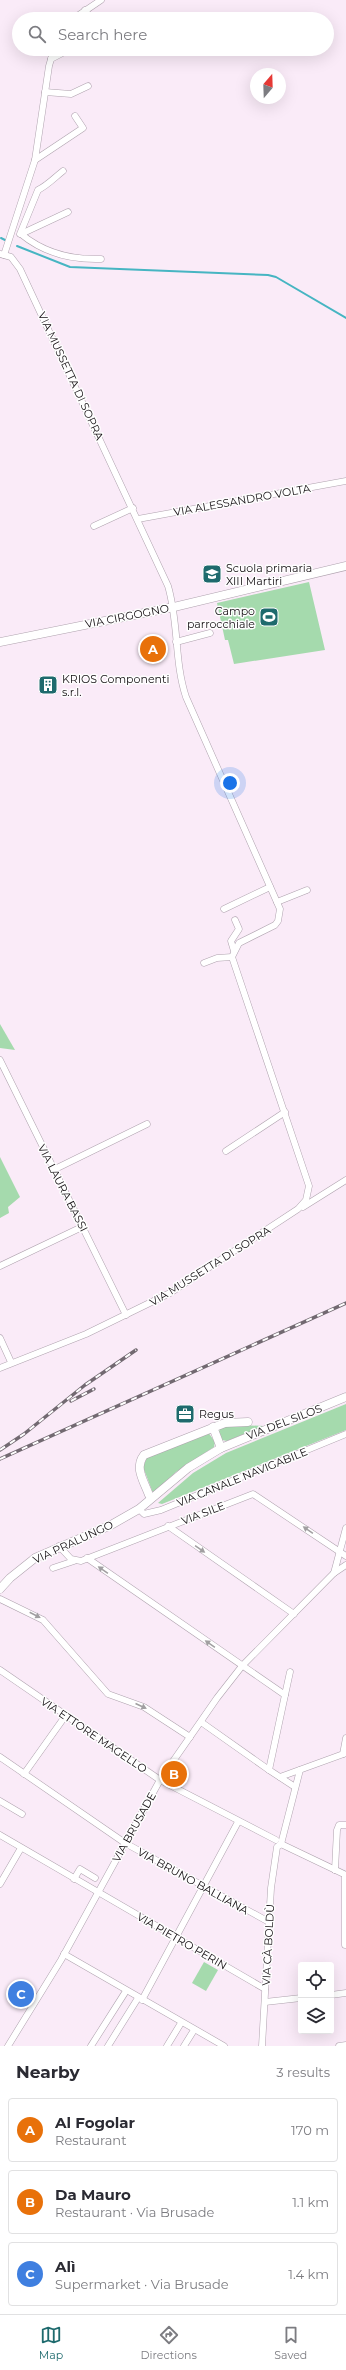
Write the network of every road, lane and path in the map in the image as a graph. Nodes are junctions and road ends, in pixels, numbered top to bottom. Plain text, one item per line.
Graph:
1 (100, 0) edge
2 (85, 10) joint
3 (82, 12) edge
4 (52, 56) edge
5 (57, 56) edge
6 (51, 59) junction
7 (88, 86) dead end
8 (45, 92) junction
9 (75, 116) dead end
10 (36, 160) junction
11 (63, 171) dead end
12 (68, 212) dead end
13 (12, 234) junction
14 (21, 234) junction
15 (2, 254) edge
16 (101, 259) dead end
17 (346, 481) edge
18 (133, 508) junction
19 (138, 518) junction
20 (94, 526) dead end
21 (346, 566) edge
22 (174, 607) junction
23 (210, 633) dead end
24 (0, 642) edge
25 (176, 642) junction
26 (270, 887) junction
27 (307, 890) dead end
28 (277, 902) junction
29 (224, 909) dead end
30 (235, 920) dead end
31 (233, 954) junction
32 (204, 963) dead end
33 (0, 1060) edge
34 (285, 1112) junction
35 (147, 1124) dead end
36 (226, 1151) dead end
37 (53, 1170) junction
38 (346, 1180) edge
39 (298, 1209) junction
40 (82, 1227) junction
41 (0, 1266) edge
42 (126, 1315) junction
43 (0, 1338) edge
44 (12, 1362) junction
45 (0, 1368) edge
46 (346, 1397) edge
47 (248, 1422) dead end
48 (213, 1427) junction
49 (346, 1434) edge
50 (221, 1448) junction
51 (150, 1498) junction
52 (139, 1510) junction
53 (168, 1526) junction
54 (346, 1528) edge
55 (59, 1546) junction
56 (340, 1552) junction
57 (346, 1556) edge
58 (87, 1558) junction
59 (74, 1561) junction
60 (346, 1565) edge
61 (53, 1568) dead end
62 (334, 1573) junction
63 (0, 1590) edge
64 (0, 1599) edge
65 (294, 1614) junction
66 (242, 1666) junction
67 (0, 1670) edge
68 (290, 1672) dead end
69 (285, 1695) junction
70 (66, 1716) junction
71 (201, 1722) junction
72 (190, 1737) junction
73 (346, 1738) edge
74 (344, 1753) edge
75 (0, 1757) edge
76 (269, 1770) junction
77 (300, 1770) junction
78 (24, 1774) junction
79 (280, 1777) junction
80 (160, 1780) junction
81 (295, 1786) junction
82 (0, 1801) edge
83 (22, 1814) dead end
84 (238, 1822) junction
85 (346, 1825) edge
86 (0, 1835) edge
87 (279, 1842) junction
88 (125, 1843) junction
89 (21, 1848) junction
90 (335, 1870) junction
91 (346, 1875) edge
92 (95, 1878) dead end
93 (74, 1879) junction
94 (0, 1884) edge
95 (203, 1887) junction
96 (98, 1892) junction
97 (269, 1922) junction
98 (176, 1938) junction
99 (345, 1946) edge
100 (64, 1954) junction
101 (265, 1989) junction
102 (126, 1991) junction
103 (346, 1993) edge
104 (334, 1995) edge
105 (298, 1998) edge
106 (140, 1999) junction
107 (265, 2002) junction
108 (181, 2023) junction
109 (194, 2030) junction
110 (346, 2045) edge
111 (8, 2046) edge
112 (91, 2046) edge
113 (108, 2046) edge
114 (167, 2046) edge
115 (184, 2046) edge
116 (224, 2046) edge
117 (262, 2046) edge
118 (339, 2046) edge

1 - 2 street
2 - 3 street
4 - 6 street
5 - 6 street
6 - 8 street
7 - 8 street
8 - 10 street
9 - 10 street
10 - 13 street
11 - 14 street
12 - 14 street
13 - 14 street
13 - 15 street
14 - 16 street
15 - 18 street, VIA MUSSETTA DI SOPRA
17 - 19 street, VIA ALESSANDRO VOLTA
18 - 19 street, VIA MUSSETTA DI SOPRA
18 - 20 street
19 - 22 street, VIA MUSSETTA DI SOPRA
21 - 22 street, VIA CIRGOGNO
22 - 24 street, VIA CIRGOGNO
22 - 25 street, VIA MUSSETTA DI SOPRA
23 - 25 street
25 - 26 street, VIA MUSSETTA DI SOPRA
26 - 28 street, VIA MUSSETTA DI SOPRA
26 - 29 street
27 - 28 street
28 - 31 street, VIA MUSSETTA DI SOPRA
30 - 31 street, VIA MUSSETTA DI SOPRA
31 - 32 street
31 - 34 street, VIA MUSSETTA DI SOPRA
33 - 37 street, VIA LAURA BASSI
34 - 36 street
34 - 39 street, VIA MUSSETTA DI SOPRA
35 - 37 street
37 - 40 street, VIA LAURA BASSI
38 - 39 street
39 - 42 street, VIA MUSSETTA DI SOPRA
40 - 41 street
40 - 42 street, VIA LAURA BASSI
42 - 44 street, VIA MUSSETTA DI SOPRA
43 - 44 street
44 - 45 street, VIA MUSSETTA DI SOPRA
46 - 50 street, VIA DEL SILOS
47 - 48 street, VIA DEL SILOS
48 - 50 street
48 - 51 street, VIA DEL SILOS
49 - 52 street, VIA CANALE NAVIGABILE
50 - 51 street, VIA DEL SILOS
51 - 52 street, VIA PRALUNGO
52 - 55 street, VIA PRALUNGO
56 -> 53 street, VIA SILE
53 - 58 street, VIA SILE
53 -> 65 street
54 - 56 street, VIA BRUSADE
55 - 59 street
55 - 63 street, VIA PRALUNGO
56 - 57 street
56 - 62 street, VIA BRUSADE
58 - 59 street, VIA SILE
66 -> 58 street
59 - 61 street, VIA SILE
60 - 62 street
62 - 65 street, VIA BRUSADE
64 -> 72 street
65 - 66 street, VIA BRUSADE
66 - 69 street
66 - 71 street, VIA BRUSADE
67 - 70 street, VIA ETTORE MAGELLO
68 - 69 street
69 - 76 street
70 - 78 street
70 - 80 street, VIA ETTORE MAGELLO
71 - 72 street, VIA BRUSADE
71 - 76 street
72 - 80 street, VIA BRUSADE
73 - 74 street
74 - 77 street
75 - 78 street, VIA BRUNO BALLIANA
76 - 79 street
77 - 79 street
77 - 81 street, VIA CÀ BOLDÙ
78 - 88 street, VIA BRUNO BALLIANA
79 - 81 street
80 - 84 street, VIA ETTORE MAGELLO
80 - 88 street, VIA BRUSADE
81 - 87 street, VIA CÀ BOLDÙ
82 - 83 street
84 - 87 street, VIA ETTORE MAGELLO
84 - 95 street
85 - 90 street
86 - 89 street, VIA PIETRO PERIN
87 - 90 street, VIA ETTORE MAGELLO
87 - 97 street, VIA CÀ BOLDÙ
88 - 95 street, VIA BRUNO BALLIANA
88 - 96 street, VIA BRUSADE
89 - 93 street, VIA PIETRO PERIN
89 - 94 street
90 - 91 street, VIA ETTORE MAGELLO
91 - 99 street
92 - 93 street
93 - 96 street, VIA PIETRO PERIN
95 - 97 street, VIA BRUNO BALLIANA
95 - 98 street
96 - 98 street, VIA PIETRO PERIN
96 - 100 street, VIA BRUSADE
97 - 101 street, VIA CÀ BOLDÙ
98 - 101 street, VIA PIETRO PERIN
98 - 106 street
100 - 102 street
100 - 111 street, VIA BRUSADE
101 - 107 street, VIA CÀ BOLDÙ
102 - 106 street
102 - 112 street
103 - 104 street
105 - 107 street
106 - 108 street
106 - 113 street
107 - 117 street, VIA CÀ BOLDÙ
108 - 109 street
108 - 114 street
109 - 115 street
109 - 116 street
110 - 118 street

